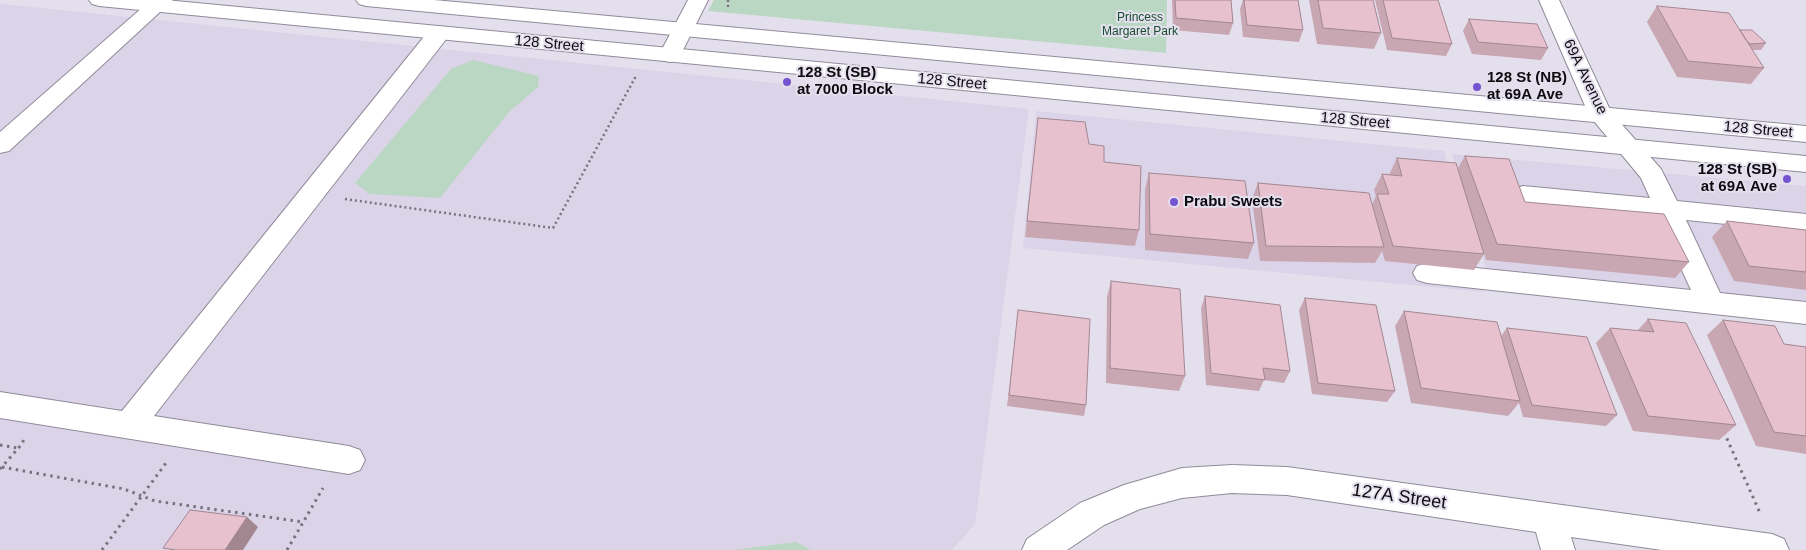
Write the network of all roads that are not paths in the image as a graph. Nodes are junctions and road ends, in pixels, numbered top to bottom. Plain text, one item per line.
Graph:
1 (99, 0) edge
2 (366, 0) edge
3 (698, 0) edge
4 (1549, 0) edge
5 (159, 3) edge
6 (683, 29) junction
7 (439, 33) junction
8 (670, 55) junction
9 (1400, 97) junction
10 (1224, 108) junction
11 (1601, 115) junction
12 (1806, 134) edge
13 (0, 145) edge
14 (1630, 147) junction
15 (1806, 164) edge
16 (1523, 195) edge
17 (1667, 210) junction
18 (1806, 223) edge
19 (1427, 273) dead end
20 (1710, 302) junction
21 (1806, 313) edge
22 (0, 404) edge
23 (129, 425) junction
24 (344, 460) road end
25 (1549, 518) junction
26 (1768, 535) edge
27 (1039, 550) edge
28 (1558, 550) edge

1 - 5 main road, 128 Street
2 - 6 main road, 128 Street
3 - 6 main road
4 - 11 main road, 69A Avenue
5 - 7 main road, 128 Street
5 - 13 main road
6 - 8 main road
6 - 9 main road, 128 Street
7 - 8 main road, 128 Street
7 - 23 main road
8 - 10 main road, 128 Street
9 - 10 main road
9 - 11 main road, 128 Street
10 - 14 main road, 128 Street
11 - 12 main road, 128 Street
11 - 14 main road, 69A Avenue
14 - 15 main road, 128 Street
14 - 17 main road, 69A Avenue
16 - 17 main road
17 - 18 main road
17 - 20 main road, 69A Avenue
19 - 20 main road
20 - 21 main road
22 - 23 main road
23 - 24 main road
25 - 26 main road, 127A Street
25 - 27 main road, 127A Street
25 - 28 main road

